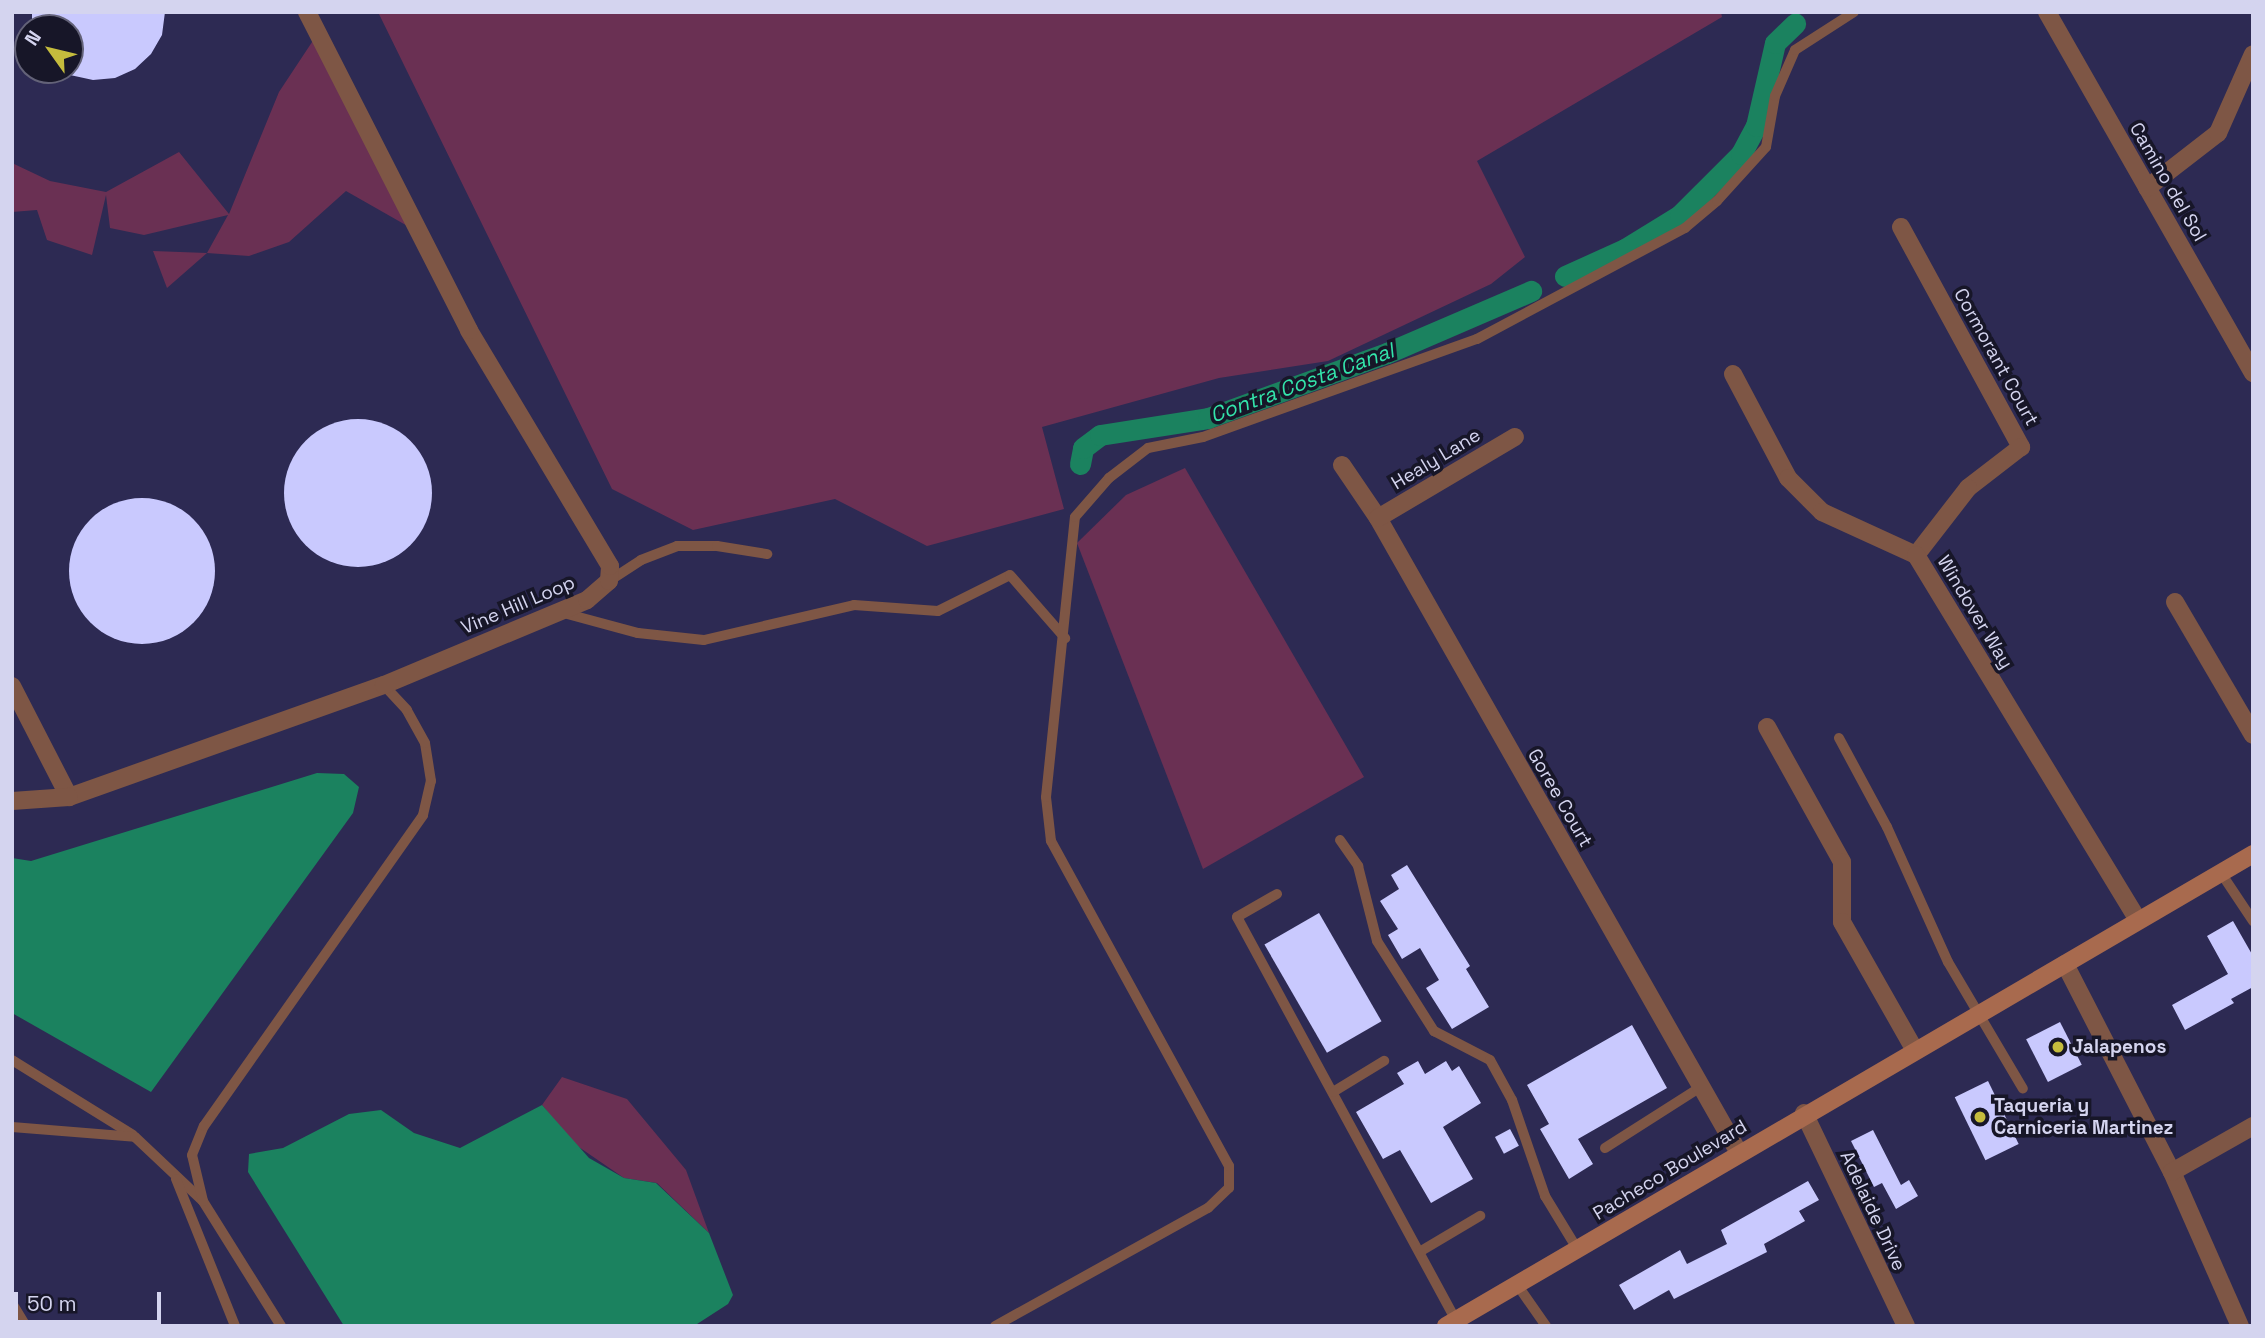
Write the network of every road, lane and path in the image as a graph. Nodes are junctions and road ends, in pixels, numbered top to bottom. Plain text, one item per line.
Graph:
1 (307, 12) edge
2 (1854, 12) edge
3 (2048, 12) edge
4 (2253, 54) edge
5 (2147, 188) junction
6 (1901, 227) dead end
7 (2253, 373) edge
8 (1733, 374) dead end
9 (1515, 437) dead end
10 (1342, 466) dead end
11 (1378, 518) junction
12 (767, 554) dead end
13 (1916, 555) junction
14 (609, 581) junction
15 (2175, 603) dead end
16 (558, 612) junction
17 (1065, 638) junction
18 (384, 685) junction
19 (12, 686) edge
20 (1767, 727) dead end
21 (2253, 735) edge
22 (1839, 738) dead end
23 (69, 797) junction
24 (12, 802) edge
25 (1340, 841) dead end
26 (2253, 854) edge
27 (2221, 873) junction
28 (1277, 894) dead end
29 (2138, 920) junction
30 (2253, 922) edge
31 (2065, 964) junction
32 (1978, 1013) junction
33 (1914, 1049) junction
34 (12, 1060) edge
35 (1384, 1061) dead end
36 (1703, 1086) junction
37 (2023, 1089) dead end
38 (1333, 1092) junction
39 (1804, 1113) junction
40 (2253, 1126) edge
41 (12, 1127) edge
42 (135, 1136) junction
43 (1605, 1147) dead end
44 (1739, 1153) junction
45 (2172, 1172) junction
46 (176, 1179) junction
47 (203, 1201) junction
48 (1480, 1216) dead end
49 (1421, 1251) junction
50 (1578, 1251) junction
51 (1518, 1286) junction
52 (12, 1303) edge
53 (1454, 1324) edge
54 (26, 1326) edge
55 (235, 1326) edge
56 (281, 1326) edge
57 (995, 1326) edge
58 (1546, 1326) edge
59 (1906, 1326) edge
60 (2240, 1326) edge

1 - 14 street
2 - 17 lane
3 - 5 street, Camino del Sol
4 - 5 street
5 - 7 street, Camino del Sol
6 - 13 street, Cormorant Court
8 - 13 street, Windover Way
9 - 11 street, Healy Lane
10 - 11 street, Goree Court
11 - 36 street, Goree Court
12 - 14 lane
13 - 29 street, Windover Way
14 - 16 street, Vine Hill Loop
15 - 21 street
16 - 17 lane
16 - 18 street, Vine Hill Loop
17 - 57 lane
18 - 23 street, Vine Hill Loop
18 - 47 lane
19 - 23 street
20 - 33 street
22 - 32 lane
23 - 24 street, Vine Hill Loop
25 - 50 lane
26 - 27 main road, Pacheco Boulevard
27 - 29 main road, Pacheco Boulevard
27 - 30 lane
28 - 38 lane
29 - 31 main road, Pacheco Boulevard
31 - 32 main road, Pacheco Boulevard
31 - 45 street
32 - 33 main road, Pacheco Boulevard
32 - 37 lane
33 - 39 main road, Pacheco Boulevard
34 - 42 lane
35 - 38 lane
36 - 43 lane
36 - 44 street, Goree Court
38 - 49 lane
39 - 44 main road, Pacheco Boulevard
39 - 59 street, Adelaide Drive
40 - 45 street
41 - 42 lane
42 - 46 lane
44 - 50 main road, Pacheco Boulevard
45 - 60 street
46 - 47 lane
46 - 55 lane
47 - 56 lane
48 - 49 lane
49 - 53 lane
50 - 51 main road, Pacheco Boulevard
51 - 53 main road, Pacheco Boulevard
51 - 58 lane
52 - 54 lane

